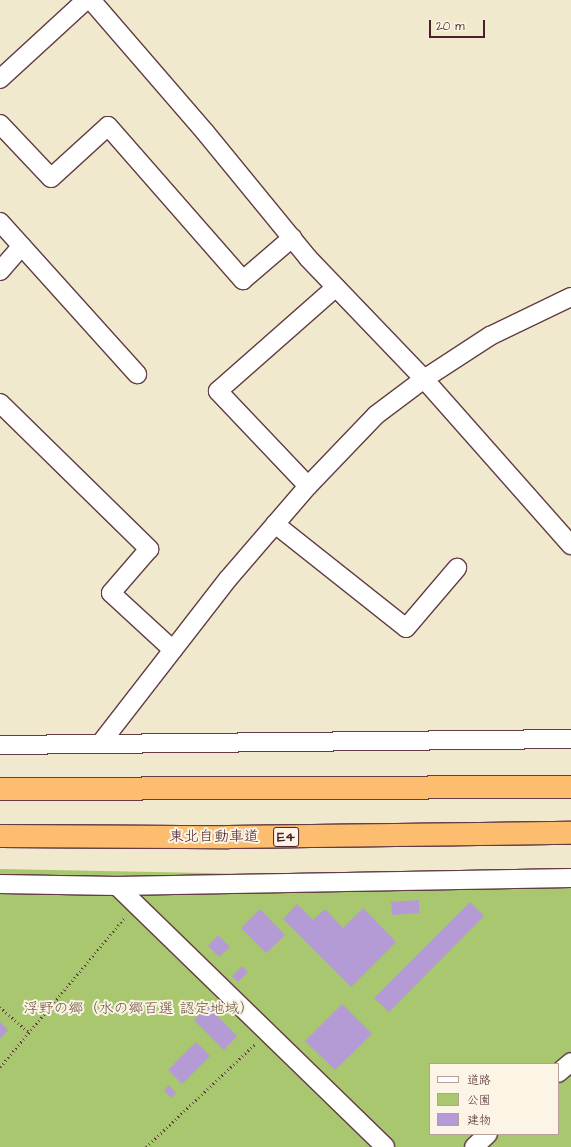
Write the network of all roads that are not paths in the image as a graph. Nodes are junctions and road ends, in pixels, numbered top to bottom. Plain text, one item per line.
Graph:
1 (86, 0) edge
2 (91, 0) edge
3 (0, 79) edge
4 (0, 124) edge
5 (0, 222) edge
6 (292, 238) junction
7 (22, 246) junction
8 (0, 271) edge
9 (336, 287) junction
10 (571, 297) edge
11 (137, 374) dead end
12 (424, 379) junction
13 (0, 403) edge
14 (308, 486) junction
15 (275, 524) junction
16 (571, 545) edge
17 (457, 568) dead end
18 (173, 650) junction
19 (571, 739) edge
20 (100, 744) junction
21 (0, 745) edge
22 (571, 787) edge
23 (0, 789) edge
24 (571, 833) edge
25 (0, 836) edge
26 (571, 878) edge
27 (0, 884) edge
28 (117, 886) junction
29 (571, 1062) edge
30 (559, 1072) edge
31 (487, 1135) edge
32 (385, 1147) edge
33 (474, 1147) edge

1 - 3 street
2 - 6 street
4 - 6 street
5 - 7 street
6 - 9 street
7 - 8 street
7 - 11 street
9 - 12 street
9 - 14 street
10 - 12 street
12 - 14 street
12 - 16 street
13 - 18 street
14 - 15 street
15 - 17 street
15 - 18 street
18 - 20 street
19 - 20 street
20 - 21 street
22 - 23 highway
24 - 25 highway, 東北自動車道 / E4
26 - 28 street
27 - 28 street
28 - 32 street
29 - 30 street
31 - 33 street

